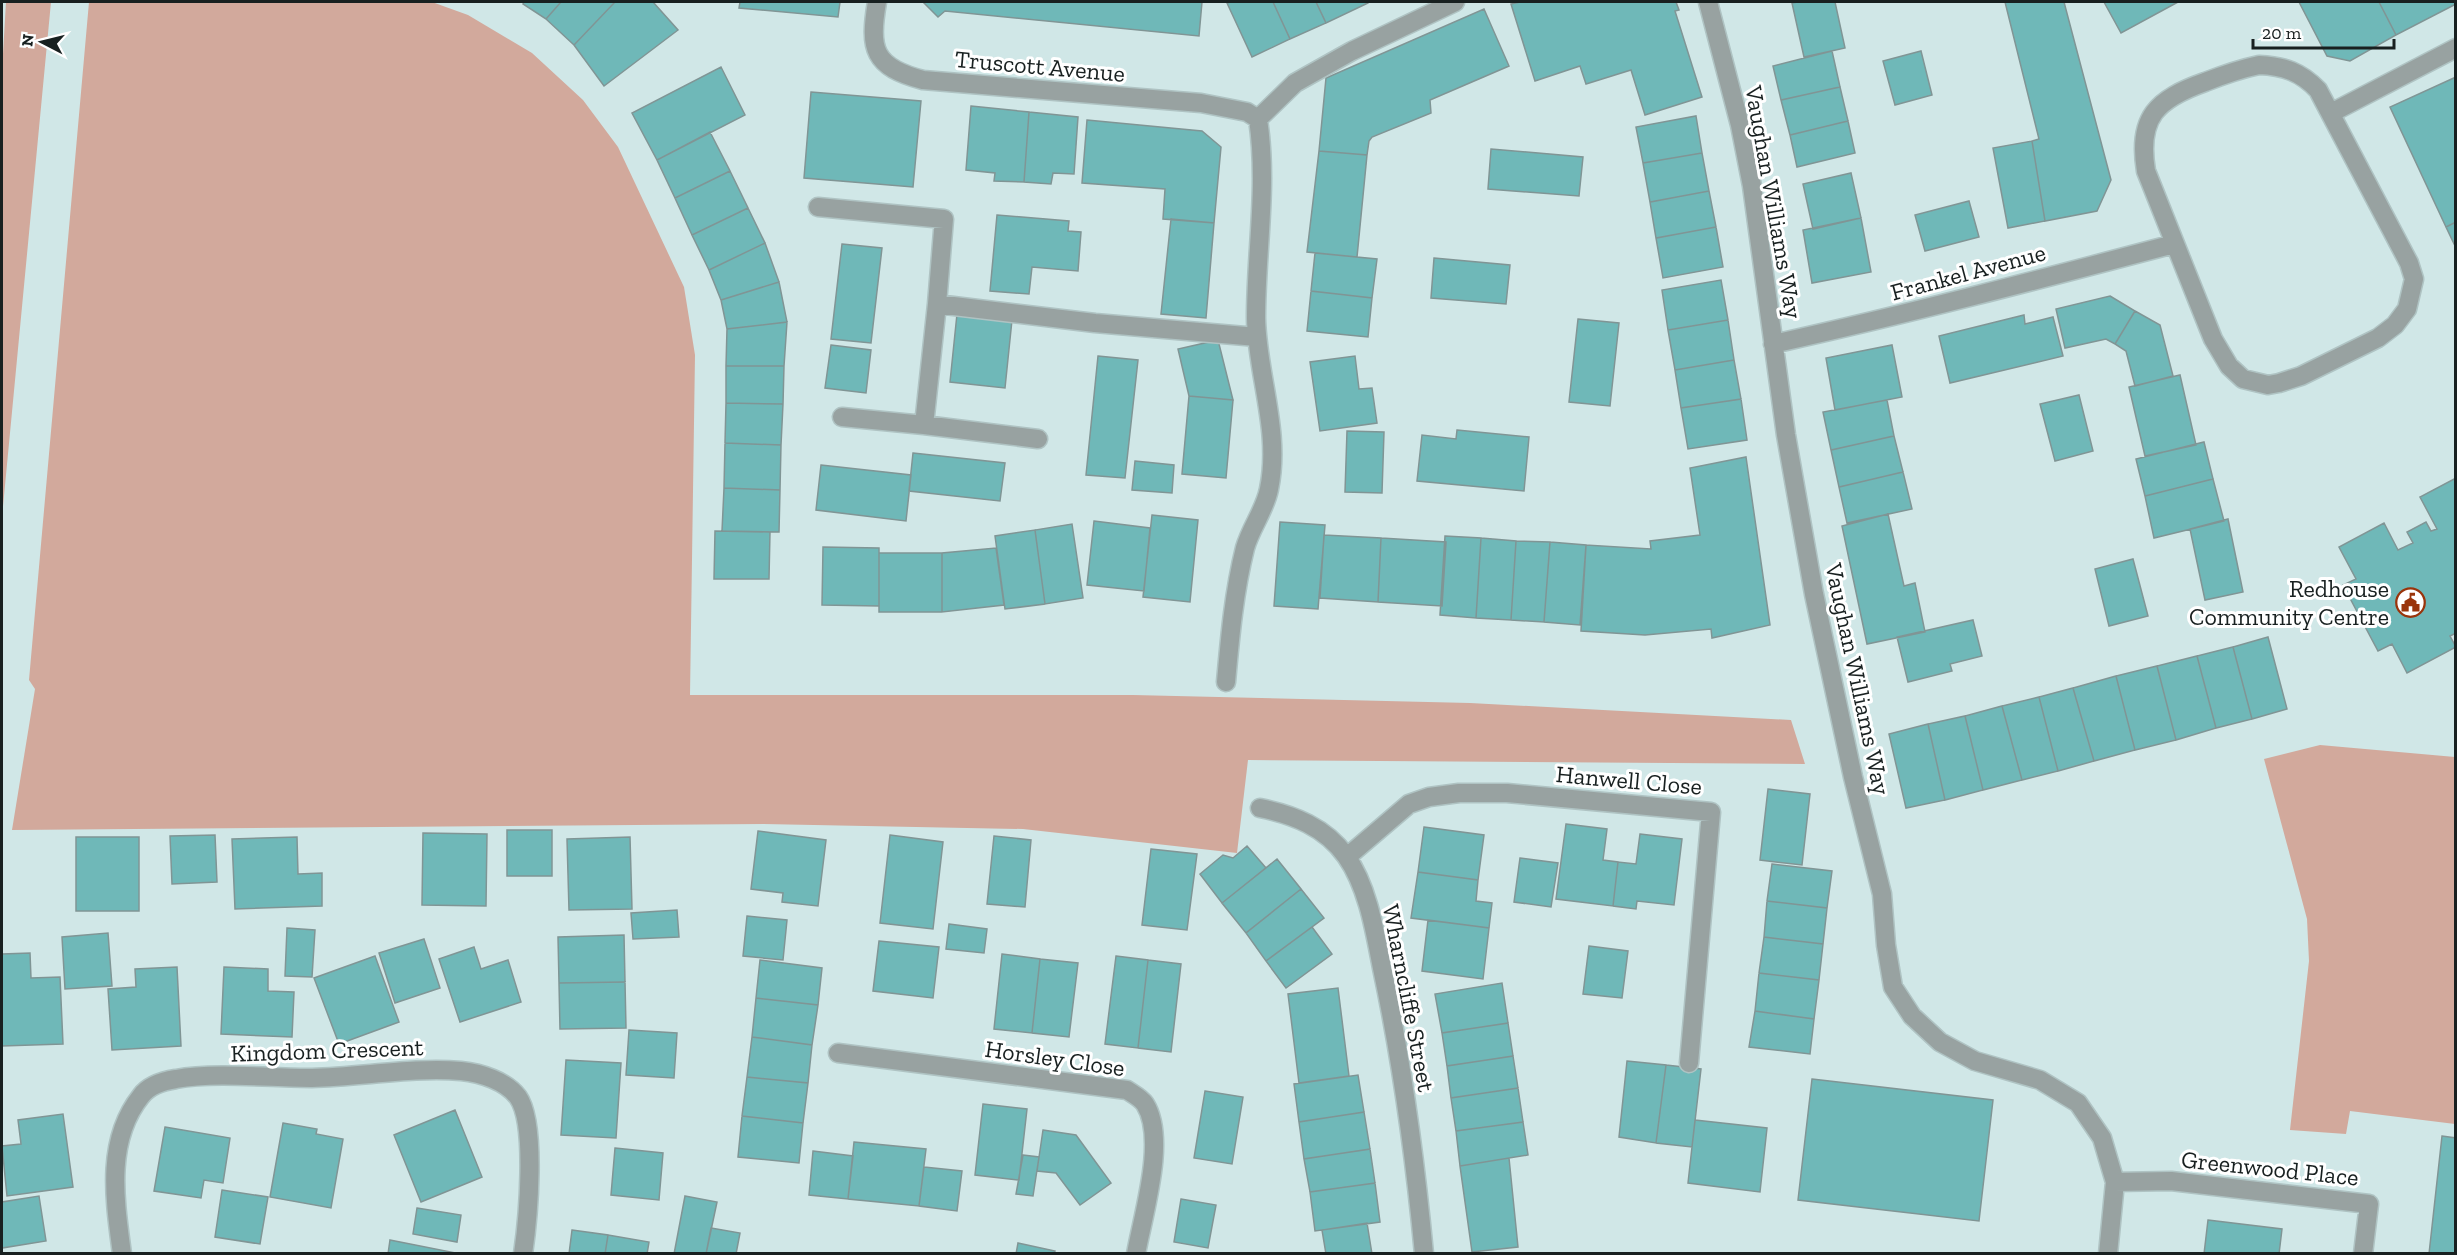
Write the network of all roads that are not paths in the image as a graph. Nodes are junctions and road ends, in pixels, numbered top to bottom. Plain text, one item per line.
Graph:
1 (877, 2) edge
2 (1455, 2) edge
3 (1708, 2) edge
4 (2456, 48) edge
5 (2331, 112) junction
6 (1258, 119) junction
7 (818, 207) dead end
8 (2174, 243) junction
9 (937, 304) junction
10 (1257, 337) junction
11 (1773, 344) junction
12 (842, 417) dead end
13 (924, 425) junction
14 (1038, 439) dead end
15 (1226, 682) dead end
16 (1260, 808) dead end
17 (1347, 857) junction
18 (838, 1053) dead end
19 (1689, 1063) dead end
20 (2115, 1182) junction
21 (122, 1254) edge
22 (523, 1254) edge
23 (1136, 1254) edge
24 (1424, 1254) edge
25 (2109, 1254) edge
26 (2363, 1254) edge

1 - 6 street, Truscott Avenue
2 - 6 street
3 - 11 street, Vaughan Williams Way
4 - 5 street
5 - 8 street
5 - 8 street
6 - 10 street
7 - 9 street
8 - 11 street, Frankel Avenue
9 - 10 street
9 - 13 street
10 - 15 street
11 - 20 street, Vaughan Williams Way
12 - 13 street
13 - 14 street
16 - 17 street, Wharncliffe Street
17 - 19 street, Hanwell Close
17 - 24 street, Wharncliffe Street
18 - 23 street, Horsley Close
20 - 25 street, Vaughan Williams Way
20 - 26 street, Greenwood Place
21 - 22 street, Kingdom Crescent

